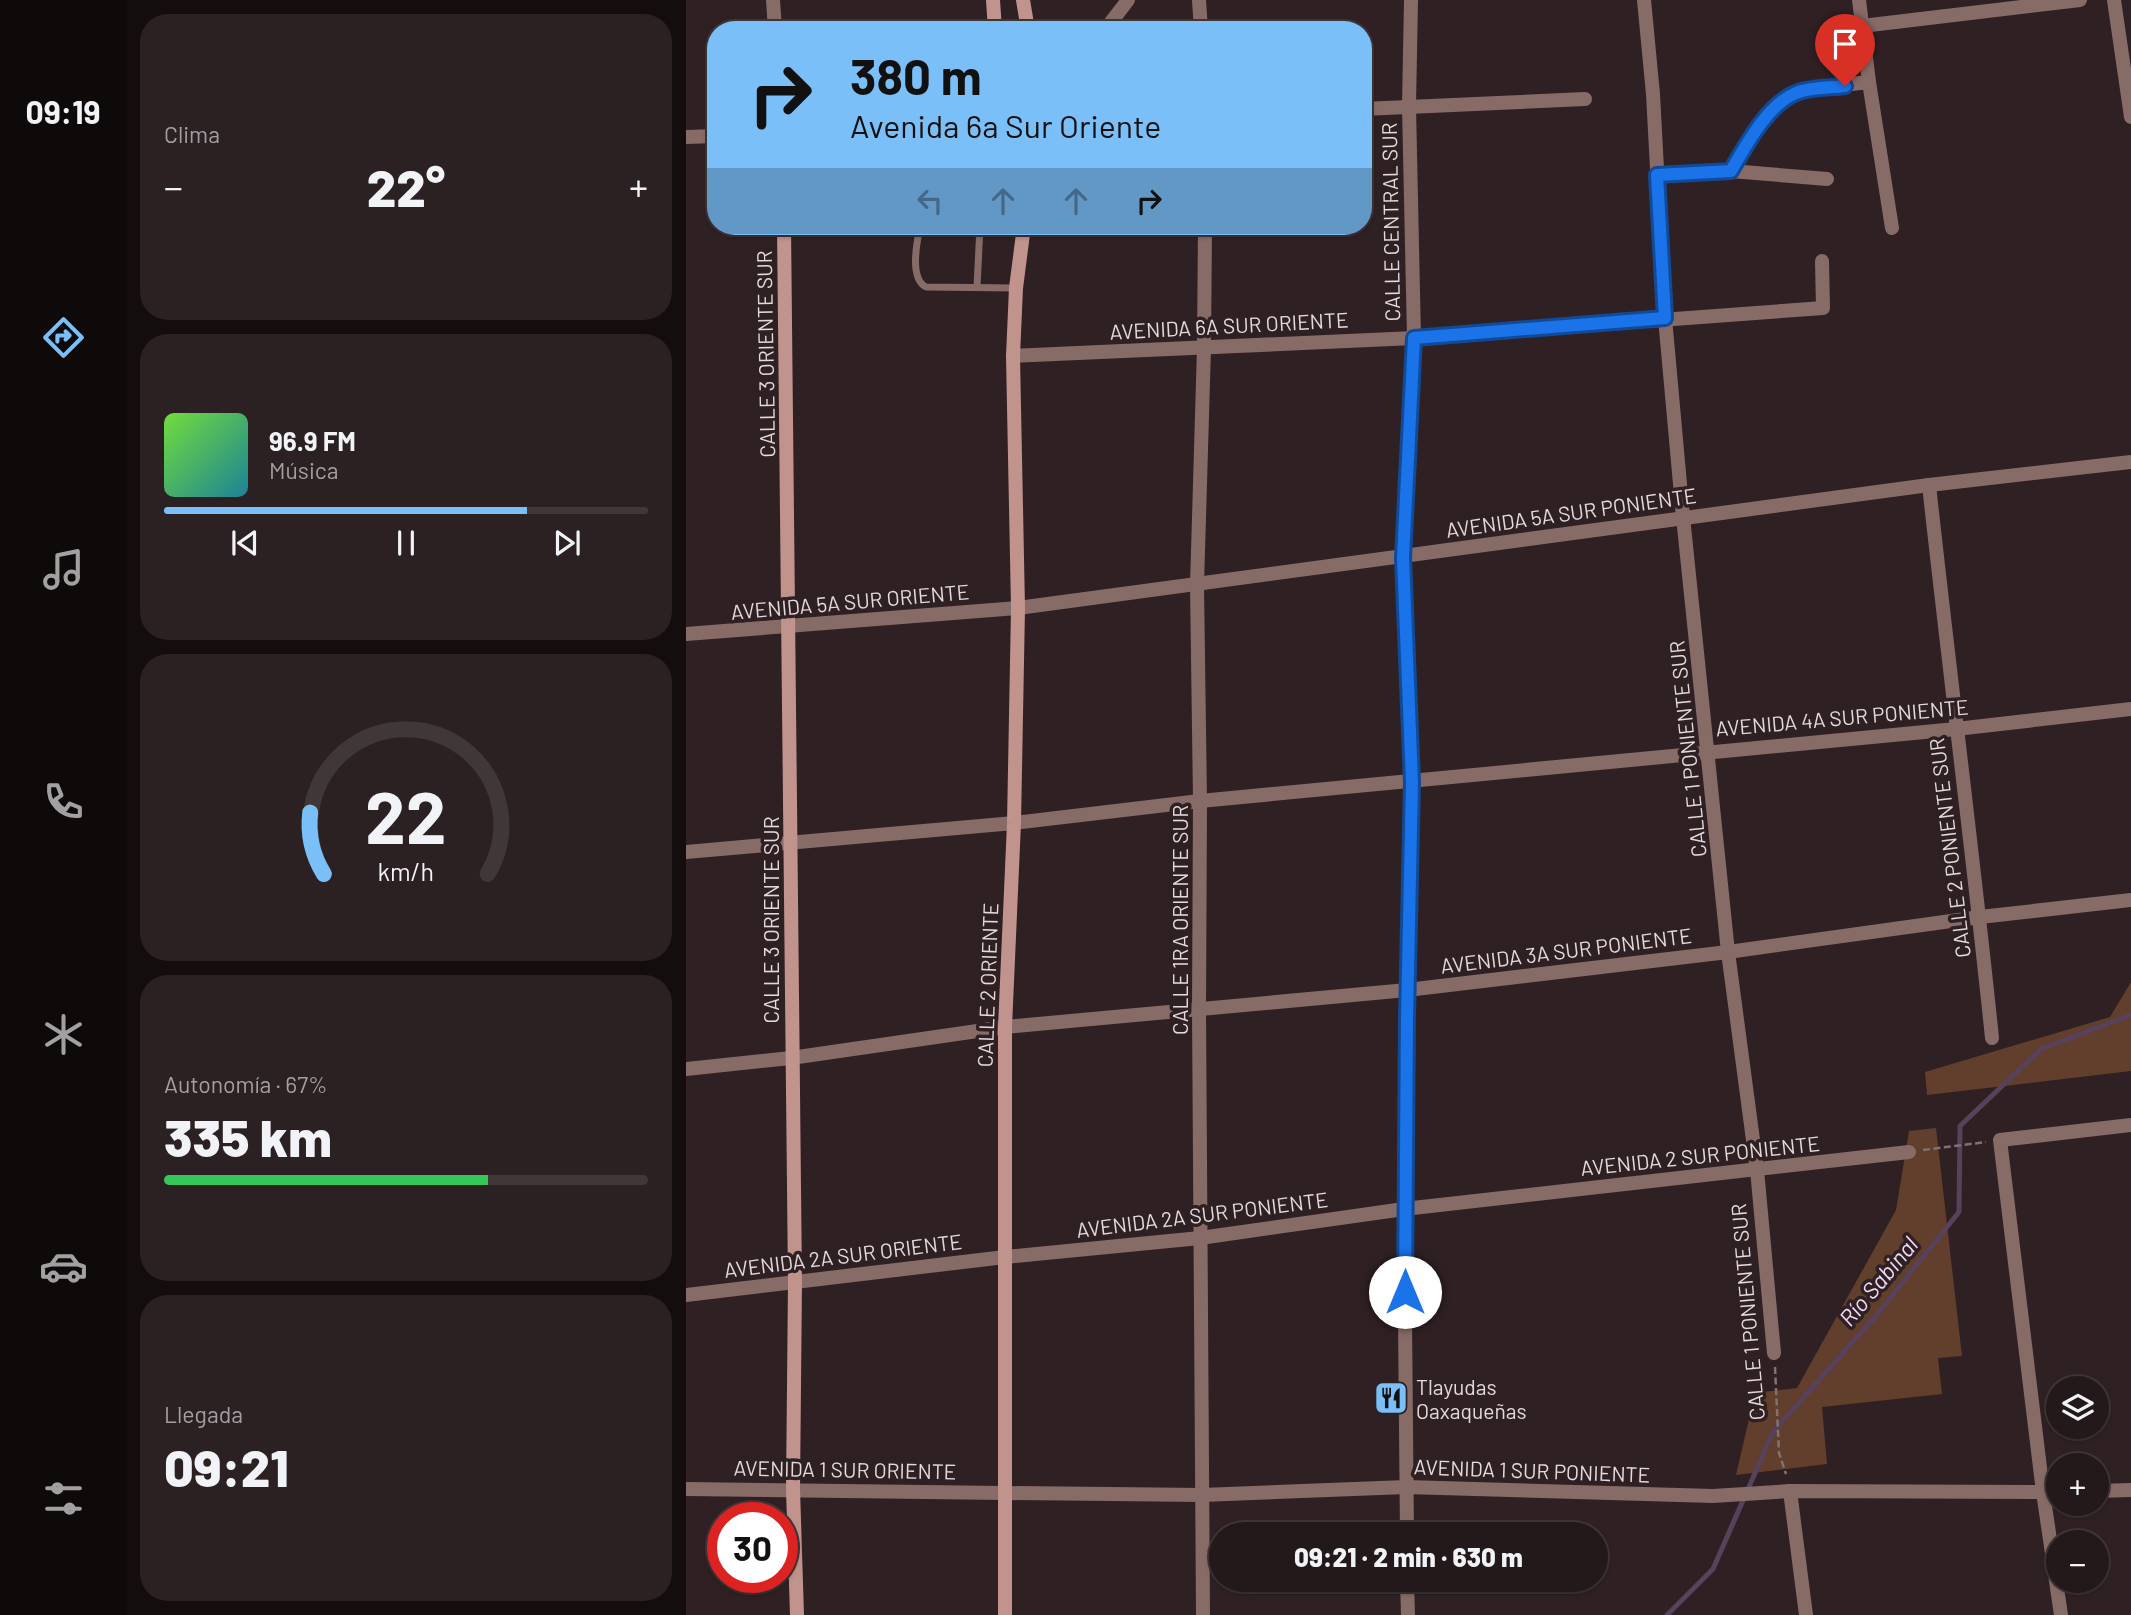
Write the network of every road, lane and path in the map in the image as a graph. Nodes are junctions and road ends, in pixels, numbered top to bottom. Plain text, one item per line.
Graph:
1 (773, 0) edge
2 (993, 0) edge
3 (1023, 0) edge
4 (1128, 0) edge
5 (1199, 0) edge
6 (1411, 0) edge
7 (1644, 0) edge
8 (1859, 0) edge
9 (2080, 0) edge
10 (2115, 0) edge
11 (774, 21) edge
12 (994, 21) edge
13 (1026, 21) edge
14 (1112, 21) edge
15 (1200, 21) edge
16 (1862, 26) junction
17 (1869, 82) junction
18 (1585, 99) dead end
19 (1409, 106) junction
20 (1372, 108) edge
21 (2131, 117) edge
22 (707, 136) edge
23 (686, 137) edge
24 (1731, 171) junction
25 (1657, 175) junction
26 (1827, 179) dead end
27 (1892, 228) dead end
28 (784, 235) edge
29 (918, 235) edge
30 (980, 235) edge
31 (1021, 235) edge
32 (1205, 235) edge
33 (1822, 261) dead end
34 (977, 287) junction
35 (1016, 288) junction
36 (1665, 318) junction
37 (1414, 338) junction
38 (1205, 348) junction
39 (1013, 356) junction
40 (2131, 462) edge
41 (1929, 485) junction
42 (1684, 517) junction
43 (1403, 558) junction
44 (1197, 585) junction
45 (1018, 608) junction
46 (787, 628) junction
47 (686, 634) edge
48 (2131, 709) edge
49 (1955, 729) junction
50 (1709, 751) junction
51 (1412, 782) junction
52 (1200, 801) junction
53 (1014, 823) junction
54 (791, 842) junction
55 (686, 852) edge
56 (2131, 900) edge
57 (1980, 917) junction
58 (1728, 952) junction
59 (1407, 990) junction
60 (1199, 1010) junction
61 (1004, 1027) junction
62 (1992, 1038) dead end
63 (791, 1058) junction
64 (686, 1069) edge
65 (2131, 1125) edge
66 (2000, 1140) junction
67 (1909, 1152) joint
68 (1756, 1170) junction
69 (1404, 1209) junction
70 (1200, 1238) junction
71 (1005, 1257) junction
72 (795, 1282) junction
73 (686, 1295) edge
74 (1774, 1353) joint
75 (2046, 1457) edge
76 (1406, 1487) junction
77 (686, 1489) edge
78 (793, 1489) junction
79 (2131, 1490) edge
80 (1790, 1491) junction
81 (2109, 1491) edge
82 (2046, 1492) edge
83 (1004, 1493) junction
84 (1202, 1495) junction
85 (2053, 1516) edge
86 (1407, 1522) edge
87 (1407, 1592) edge
88 (797, 1615) edge
89 (1005, 1615) edge
90 (1203, 1615) edge
91 (1408, 1615) edge
92 (1806, 1615) edge
93 (2061, 1615) edge

1 - 11 street
2 - 12 main road
3 - 13 main road
4 - 14 street
5 - 15 street
6 - 19 street, CALLE CENTRAL SUR
7 - 25 street, CALLE 1 PONIENTE SUR
8 - 16 street
9 - 16 street
10 - 21 street
16 - 17 street
17 - 24 street
17 - 27 street
18 - 19 street
19 - 20 street
19 - 37 street, CALLE CENTRAL SUR
22 - 23 street
24 - 25 street
24 - 26 street
25 - 36 street, CALLE 1 PONIENTE SUR
28 - 46 main road, CALLE 3 ORIENTE SUR
29 - 34 lane
30 - 34 lane
31 - 35 main road, CALLE 2 ORIENTE
32 - 38 street, CALLE 1RA ORIENTE SUR
33 - 36 street, AVENIDA 6A SUR ORIENTE
34 - 35 lane
35 - 39 main road, CALLE 2 ORIENTE
36 - 37 street, AVENIDA 6A SUR ORIENTE
36 - 42 street, CALLE 1 PONIENTE SUR
37 - 38 street, AVENIDA 6A SUR ORIENTE
37 - 43 street, CALLE CENTRAL SUR
38 - 39 street, AVENIDA 6A SUR ORIENTE
38 - 44 street, CALLE 1RA ORIENTE SUR
39 - 45 main road, CALLE 2 ORIENTE
40 - 41 street, AVENIDA 5A SUR PONIENTE
41 - 42 street, AVENIDA 5A SUR PONIENTE
41 - 49 street, CALLE 2 PONIENTE SUR
42 - 43 street, AVENIDA 5A SUR PONIENTE
42 - 50 street, CALLE 1 PONIENTE SUR
43 - 44 street, AVENIDA 5A SUR PONIENTE
43 - 51 street, CALLE CENTRAL SUR
44 - 45 street, AVENIDA 5A SUR PONIENTE
44 - 52 street, CALLE 1RA ORIENTE SUR
45 - 46 street, AVENIDA 5A SUR ORIENTE
45 - 53 main road, CALLE 2 ORIENTE
46 - 47 street, AVENIDA 5A SUR ORIENTE
46 - 54 main road, CALLE 3 ORIENTE SUR
48 - 49 street, AVENIDA 4A SUR PONIENTE
49 - 50 street, AVENIDA 4A SUR PONIENTE
49 - 57 street, CALLE 2 PONIENTE SUR
50 - 51 street, AVENIDA 4A SUR PONIENTE
50 - 58 street, CALLE 1 PONIENTE SUR
51 - 52 street, AVENIDA 4A SUR PONIENTE
51 - 59 street, CALLE CENTRAL SUR
52 - 53 street, AVENIDA 4A SUR PONIENTE
52 - 60 street, CALLE 1RA ORIENTE SUR
53 - 54 street, AVENIDA 4A SUR PONIENTE
53 - 61 main road, CALLE 2 ORIENTE
54 - 55 street, AVENIDA 4A SUR PONIENTE
54 - 63 main road, CALLE 3 ORIENTE SUR
56 - 57 street, AVENIDA 3A SUR PONIENTE
57 - 58 street, AVENIDA 3A SUR PONIENTE
57 - 62 street, CALLE 2 PONIENTE SUR
58 - 59 street, AVENIDA 3A SUR PONIENTE
58 - 68 street, CALLE 1 PONIENTE SUR
59 - 60 street, AVENIDA 3A SUR PONIENTE
59 - 69 street, CALLE CENTRAL SUR
60 - 61 street, AVENIDA 3A SUR PONIENTE
60 - 70 street, CALLE 1RA ORIENTE SUR
61 - 63 street, AVENIDA 3A SUR PONIENTE
61 - 71 main road, CALLE 2 ORIENTE
63 - 64 street, AVENIDA 3A SUR PONIENTE
63 - 72 main road, CALLE 3 ORIENTE SUR
65 - 66 street
66 - 67 path
66 - 75 street
67 - 68 street, AVENIDA 2 SUR PONIENTE
68 - 69 street, AVENIDA 2 SUR PONIENTE
68 - 74 street, CALLE 1 PONIENTE SUR
69 - 70 street, AVENIDA 2A SUR PONIENTE
69 - 76 street, CALLE CENTRAL SUR
70 - 71 street, AVENIDA 2A SUR PONIENTE
70 - 84 street, CALLE 1RA ORIENTE SUR
71 - 72 street, AVENIDA 2A SUR ORIENTE
71 - 83 main road, CALLE 2 ORIENTE
72 - 73 street, AVENIDA 2A SUR ORIENTE
72 - 78 main road, CALLE 3 ORIENTE SUR
74 - 80 path, CALLE 1 PONIENTE SUR
76 - 80 street, AVENIDA 1 SUR PONIENTE
76 - 84 street, AVENIDA 1 SUR PONIENTE
76 - 86 street, CALLE CENTRAL SUR
77 - 78 street, AVENIDA 1 SUR ORIENTE
78 - 83 street, AVENIDA 1 SUR ORIENTE
78 - 88 main road, CALLE 3 ORIENTE SUR
79 - 81 street
80 - 82 street, AVENIDA 1 SUR PONIENTE
80 - 92 street
83 - 84 street, AVENIDA 1 SUR PONIENTE
83 - 89 main road, CALLE 2 ORIENTE
84 - 90 street, CALLE 1RA ORIENTE SUR
85 - 93 street
87 - 91 street

